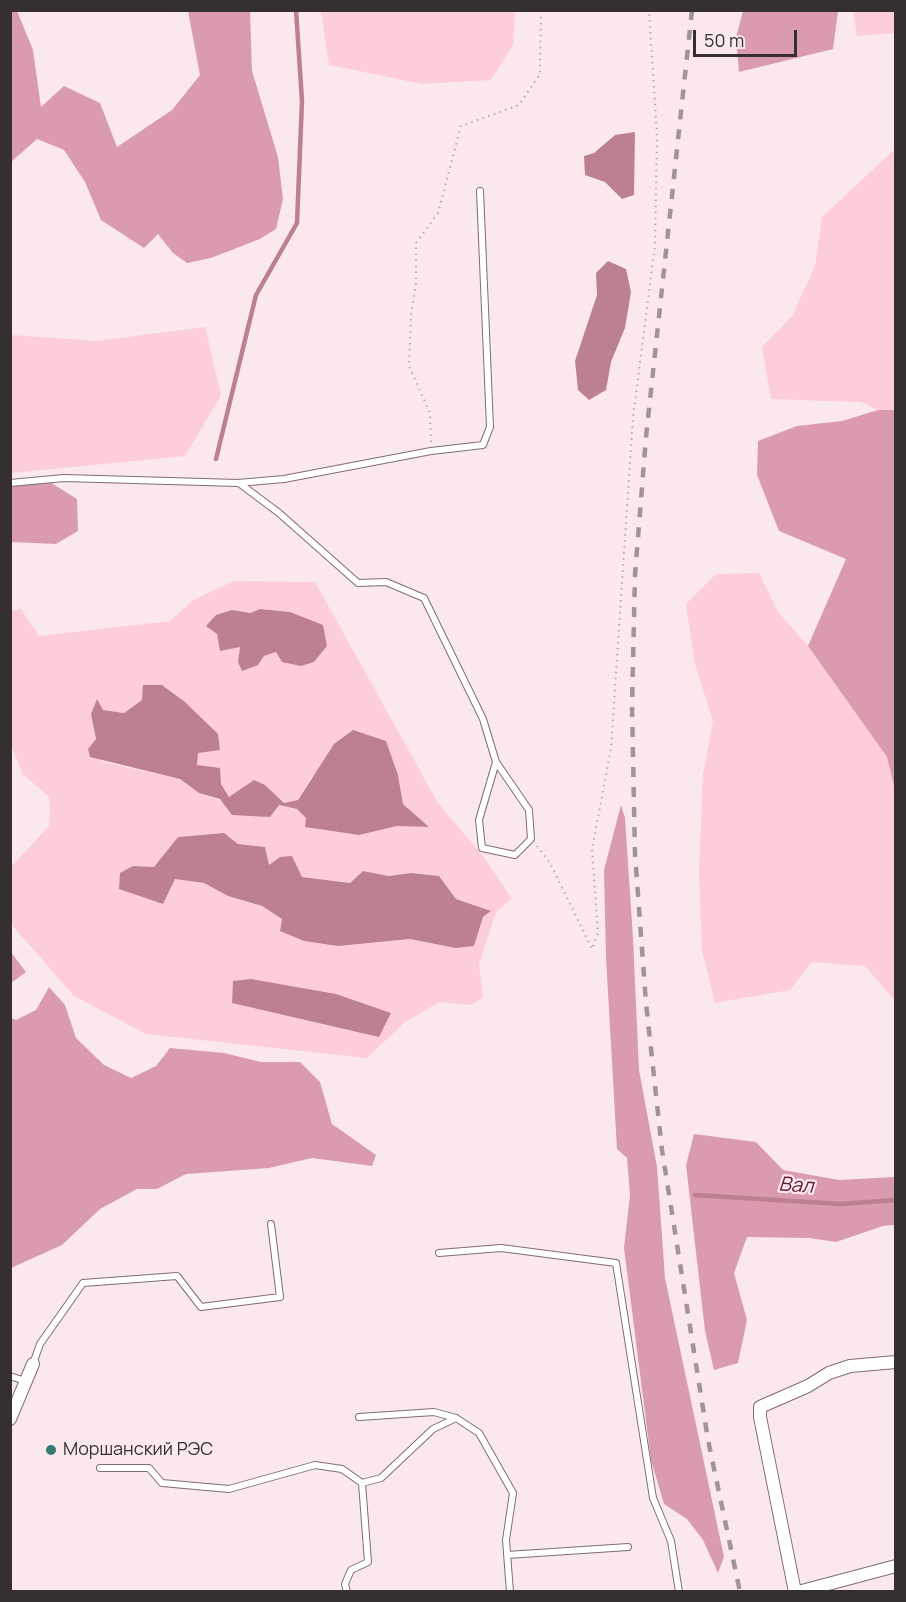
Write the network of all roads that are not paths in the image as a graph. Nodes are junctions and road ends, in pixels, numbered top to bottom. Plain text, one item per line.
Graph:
1 (480, 191) dead end
2 (10, 483) edge
3 (238, 483) junction
4 (496, 762) junction
5 (271, 1224) dead end
6 (438, 1252) dead end
7 (896, 1362) edge
8 (33, 1364) joint
9 (10, 1376) edge
10 (26, 1381) junction
11 (359, 1417) dead end
12 (456, 1418) junction
13 (10, 1419) edge
14 (100, 1468) dead end
15 (362, 1482) junction
16 (628, 1547) dead end
17 (507, 1554) junction
18 (896, 1566) edge
19 (347, 1592) edge
20 (510, 1592) edge
21 (679, 1592) edge
22 (797, 1592) edge

1 - 3 lane
2 - 3 lane
3 - 4 lane
4 - 4 lane
5 - 8 lane
6 - 21 lane
7 - 22 street
8 - 10 street
9 - 10 lane
10 - 13 street
11 - 12 lane
12 - 15 lane
12 - 17 lane
14 - 15 lane
15 - 19 lane
16 - 17 lane
17 - 20 lane
18 - 22 street

